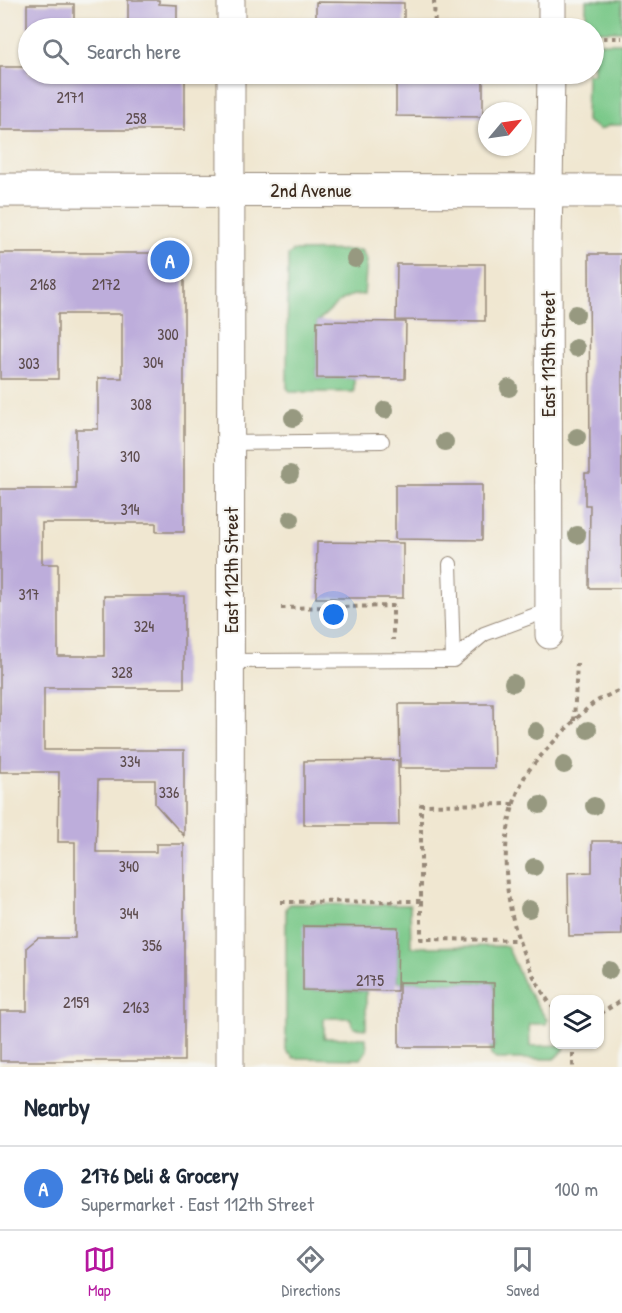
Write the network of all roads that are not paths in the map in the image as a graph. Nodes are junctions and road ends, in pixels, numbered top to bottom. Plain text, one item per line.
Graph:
1 (231, 0) edge
2 (552, 0) edge
3 (231, 18) edge
4 (552, 18) edge
5 (231, 84) edge
6 (551, 84) edge
7 (0, 190) edge
8 (231, 191) junction
9 (549, 191) junction
10 (622, 191) edge
11 (382, 441) dead end
12 (231, 443) junction
13 (450, 564) dead end
14 (549, 622) joint
15 (453, 660) junction
16 (231, 662) junction
17 (231, 1067) edge

1 - 3 street
2 - 4 street
5 - 8 street, East 112th Street
6 - 9 street, East 113th Street
7 - 8 main road, 2nd Avenue
8 - 9 main road, 2nd Avenue
8 - 12 street, East 112th Street
9 - 10 main road, 2nd Avenue
9 - 14 street, East 113th Street
11 - 12 lane
12 - 16 street, East 112th Street
13 - 15 lane
14 - 15 lane
15 - 16 lane
16 - 17 street, East 112th Street

